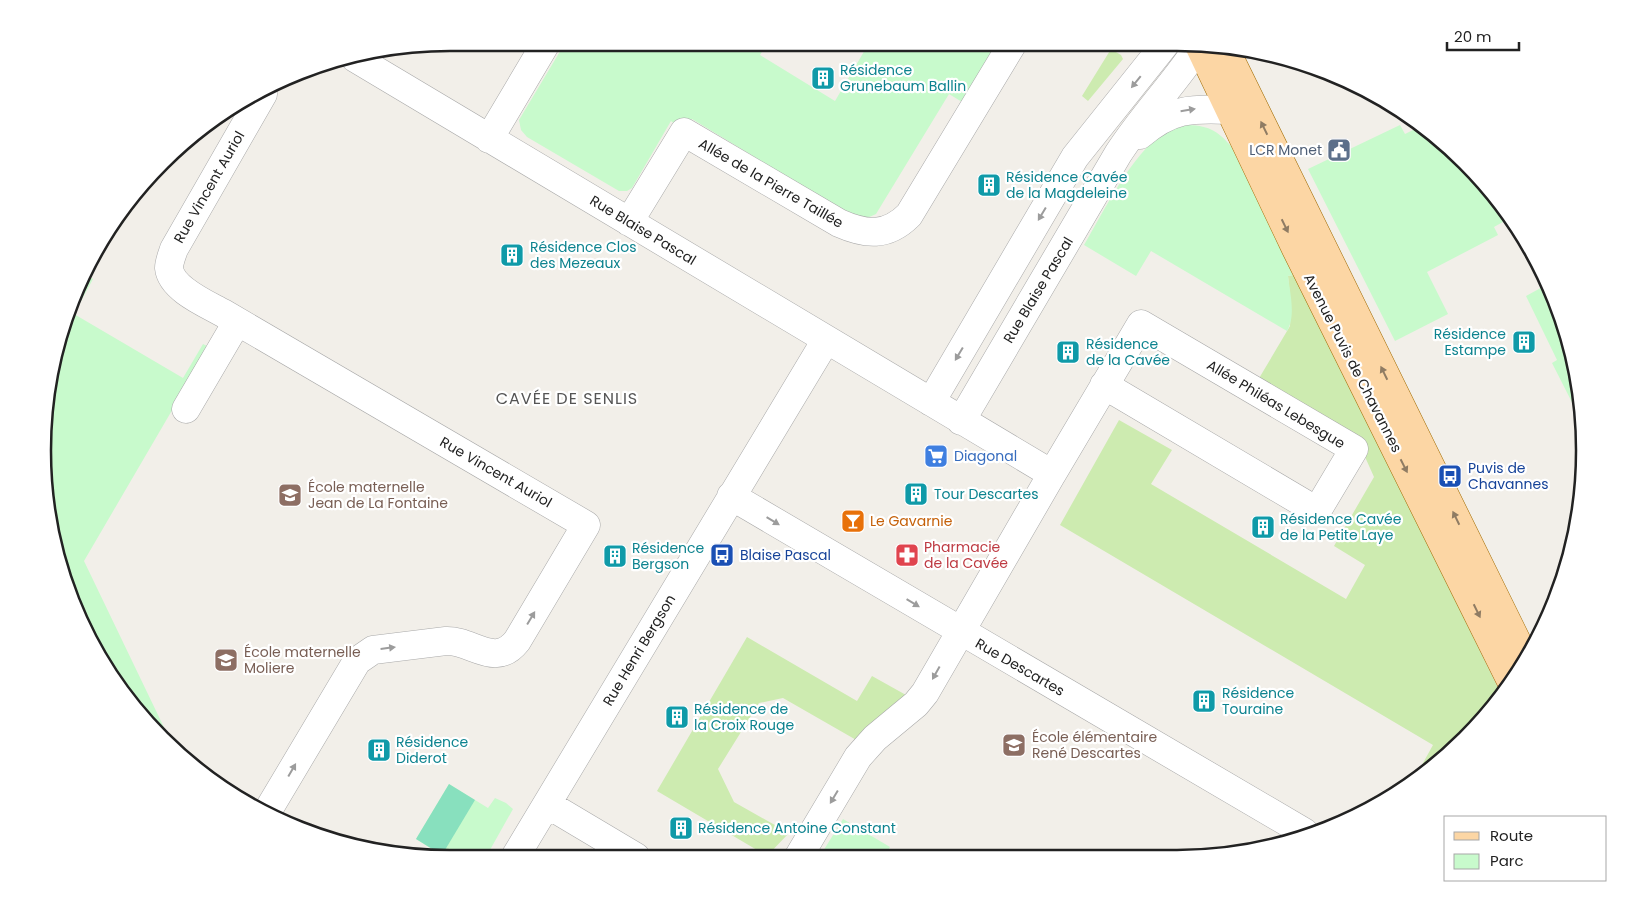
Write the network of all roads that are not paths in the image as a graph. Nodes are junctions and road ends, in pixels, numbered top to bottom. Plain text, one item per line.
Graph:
1 (541, 51) edge
2 (1008, 51) edge
3 (1160, 51) edge
4 (1200, 52) edge
5 (1209, 53) edge
6 (1210, 53) edge
7 (360, 62) edge
8 (259, 100) edge
9 (1230, 110) junction
10 (1091, 136) junction
11 (489, 139) junction
12 (1118, 154) junction
13 (629, 222) junction
14 (237, 322) junction
15 (826, 340) junction
16 (1104, 385) junction
17 (930, 402) junction
18 (186, 409) dead end
19 (961, 421) junction
20 (1052, 474) junction
21 (731, 496) junction
22 (960, 631) junction
23 (1521, 651) edge
24 (1507, 673) edge
25 (547, 804) junction
26 (270, 807) edge
27 (1301, 830) edge
28 (519, 850) edge
29 (624, 850) edge
30 (803, 850) edge

1 - 11 street
2 - 13 street, Allée de la Pierre Taillée
3 -> 10 street
4 - 12 street, Rue Blaise Pascal
5 - 9 main road, Avenue Puvis de Chavannes
23 -> 6 main road, Avenue Puvis de Chavannes
7 - 11 street, Rue Blaise Pascal
8 - 14 street, Rue Vincent Auriol
12 -> 9 street, Rue Blaise Pascal
9 -> 24 main road, Avenue Puvis de Chavannes
10 - 12 street
10 -> 17 street
11 - 13 street, Rue Blaise Pascal
12 - 19 street, Rue Blaise Pascal
13 - 15 street, Rue Blaise Pascal
14 - 18 street
26 -> 14 street, Rue Vincent Auriol
15 - 17 street, Rue Blaise Pascal
15 - 21 street, Rue Henri Bergson
16 - 16 street, Allée Philéas Lebesgue
16 - 20 street, Allée Philéas Lebesgue
17 - 19 street, Rue Blaise Pascal
19 - 20 street
20 - 22 street, Allée Philéas Lebesgue
21 -> 22 street, Rue Descartes
21 - 25 street, Rue Henri Bergson
22 - 27 street, Rue Descartes
22 -> 30 street, Allée Philéas Lebesgue
25 - 28 street, Rue Henri Bergson
25 - 29 street

